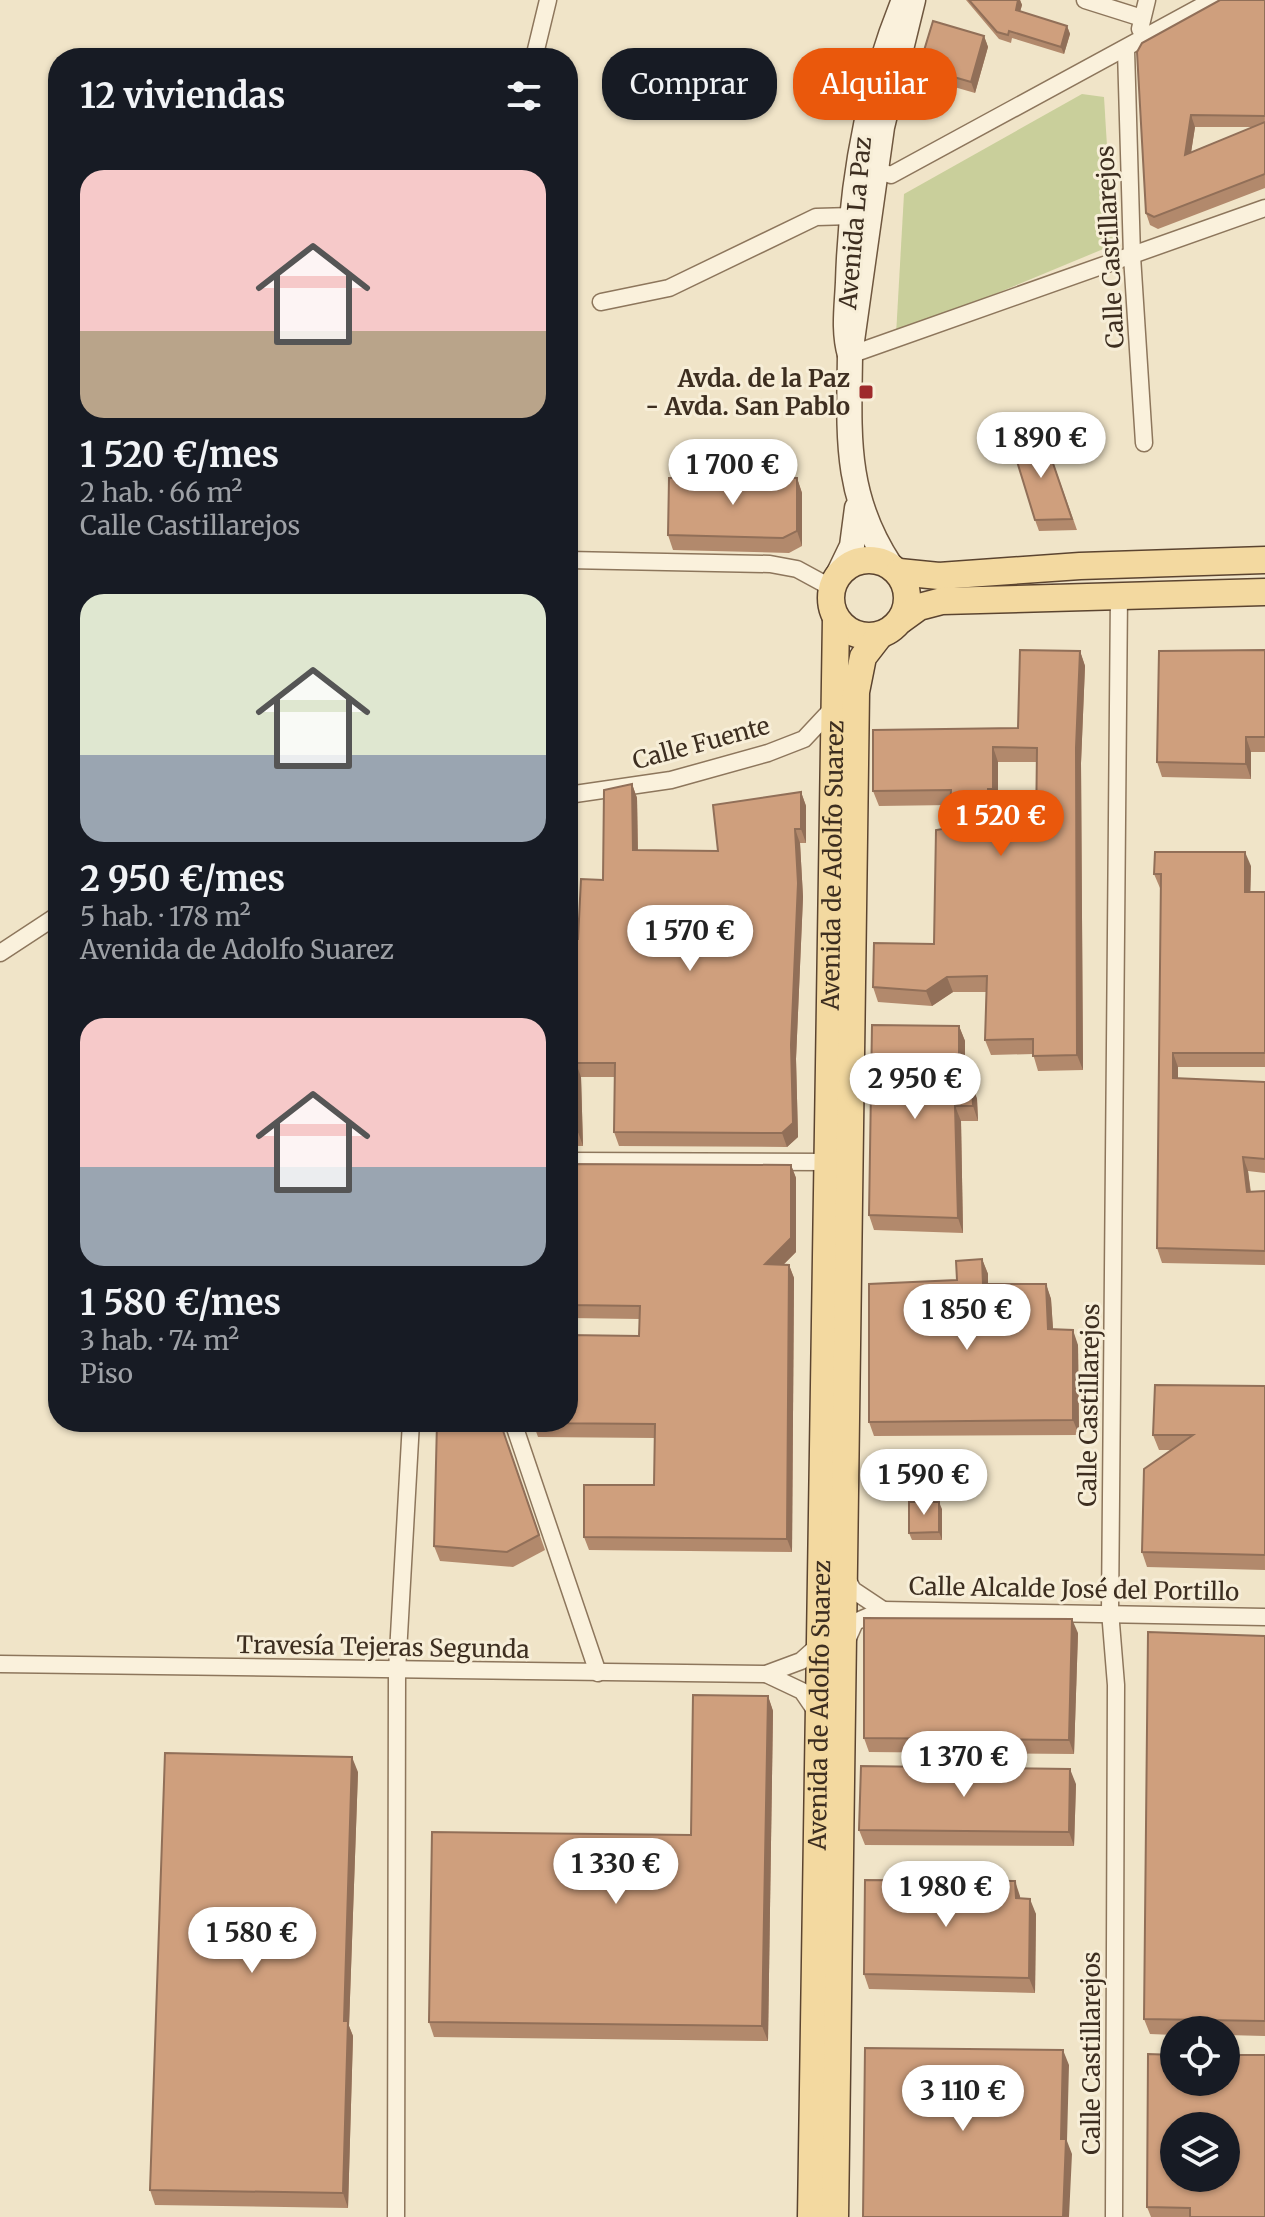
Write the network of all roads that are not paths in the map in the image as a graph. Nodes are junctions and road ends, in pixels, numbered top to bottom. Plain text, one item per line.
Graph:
1 (548, 0) edge
2 (904, 0) edge
3 (913, 0) edge
4 (1085, 0) edge
5 (1147, 0) edge
6 (1213, 0) edge
7 (1142, 18) junction
8 (1131, 46) junction
9 (536, 48) edge
10 (876, 162) junction
11 (1265, 208) edge
12 (852, 216) junction
13 (1132, 256) junction
14 (601, 302) dead end
15 (850, 355) junction
16 (1144, 443) dead end
17 (856, 493) junction
18 (578, 560) edge
19 (1265, 560) edge
20 (895, 569) junction
21 (835, 582) junction
22 (1265, 592) edge
23 (1119, 593) junction
24 (836, 618) junction
25 (891, 627) junction
26 (833, 708) junction
27 (578, 794) edge
28 (48, 922) edge
29 (0, 953) edge
30 (578, 1161) edge
31 (827, 1162) junction
32 (410, 1432) edge
33 (516, 1432) edge
34 (845, 1573) junction
35 (883, 1610) junction
36 (1110, 1611) junction
37 (1265, 1617) edge
38 (832, 1650) junction
39 (0, 1664) edge
40 (397, 1671) junction
41 (598, 1673) junction
42 (766, 1674) junction
43 (818, 1715) junction
44 (396, 2217) edge
45 (811, 2217) edge
46 (835, 2217) edge
47 (1114, 2217) edge

1 - 9 street
2 - 12 main road, Avenida La Paz
3 - 10 main road, Avenida La Paz
4 - 7 street
5 - 7 street, Calle Castillarejos
6 - 8 street
7 - 8 street, Calle Castillarejos
8 - 10 street
8 - 13 street, Calle Castillarejos
10 - 15 main road, Avenida La Paz
11 - 13 street
12 - 14 street
12 - 15 main road, Avenida La Paz
13 - 15 street
13 - 16 street, Calle Castillarejos
15 - 17 main road, Avenida La Paz
17 - 20 main road, Avenida La Paz
17 - 21 main road, Avenida La Paz
18 - 21 street
19 - 20 main road
20 - 21 main road
20 - 25 main road
21 - 24 main road
22 - 23 main road
23 - 25 main road
23 - 36 street, Calle Castillarejos
24 - 25 main road
24 - 26 main road, Avenida de Adolfo Suarez
25 - 34 main road, Avenida de Adolfo Suarez
26 - 27 street, Calle Fuente
26 - 31 main road, Avenida de Adolfo Suarez
28 - 29 street
30 - 31 street
31 - 38 main road, Avenida de Adolfo Suarez
32 - 40 street
33 - 41 street
34 - 35 street
34 - 38 main road, Avenida de Adolfo Suarez
35 - 36 street, Calle Alcalde José del Portillo
35 - 38 street
36 - 37 street, Calle Alcalde José del Portillo
36 - 47 street, Calle Castillarejos
38 - 42 street
38 - 43 main road, Avenida de Adolfo Suarez
38 - 46 main road, Avenida de Adolfo Suarez
39 - 40 street, Travesía Tejeras Segunda
40 - 41 street, Travesía Tejeras Segunda
40 - 44 street
41 - 42 street, Travesía Tejeras Segunda
42 - 43 street
43 - 45 main road, Avenida de Adolfo Suarez

